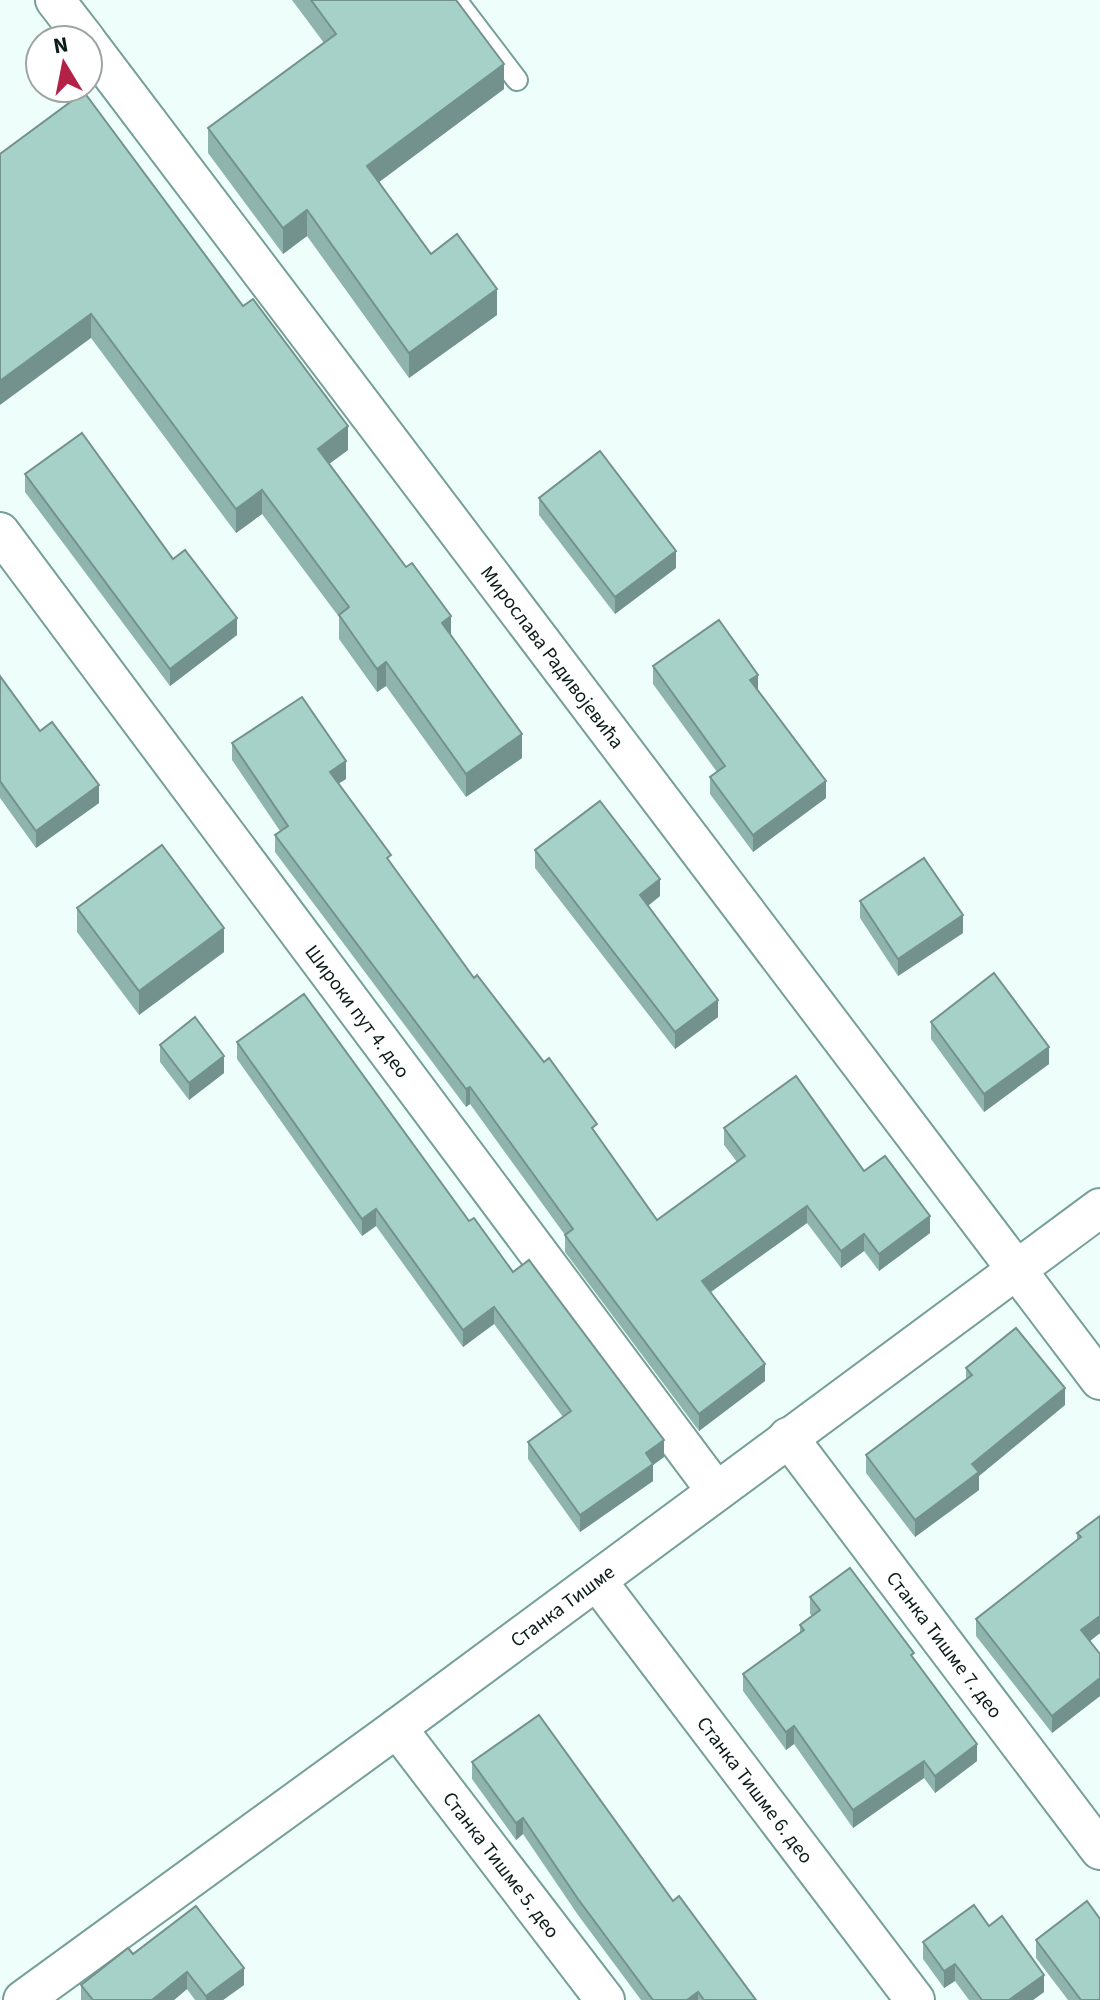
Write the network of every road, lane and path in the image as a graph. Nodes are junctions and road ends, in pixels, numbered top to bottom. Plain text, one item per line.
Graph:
1 (55, 0) edge
2 (456, 0) edge
3 (73, 24) edge
4 (104, 64) edge
5 (517, 80) dead end
6 (0, 532) edge
7 (1100, 1208) edge
8 (1015, 1270) junction
9 (1100, 1380) edge
10 (788, 1437) junction
11 (716, 1491) junction
12 (597, 1581) junction
13 (397, 1728) junction
14 (1100, 1850) edge
15 (33, 1997) edge
16 (605, 2000) edge
17 (915, 2000) edge

1 - 3 street, Мирослава Радивојевића
2 - 5 lane
4 - 8 street, Мирослава Радивојевића
6 - 11 street, Широки пут 4. део
7 - 8 street, Станка Тишме
8 - 9 street, Мирослава Радивојевића
8 - 10 street, Станка Тишме
10 - 11 street, Станка Тишме
10 - 14 street, Станка Тишме 7. део
11 - 12 street, Станка Тишме
12 - 13 street, Станка Тишме
12 - 17 street, Станка Тишме 6. део
13 - 15 street, Станка Тишме
13 - 16 street, Станка Тишме 5. део

